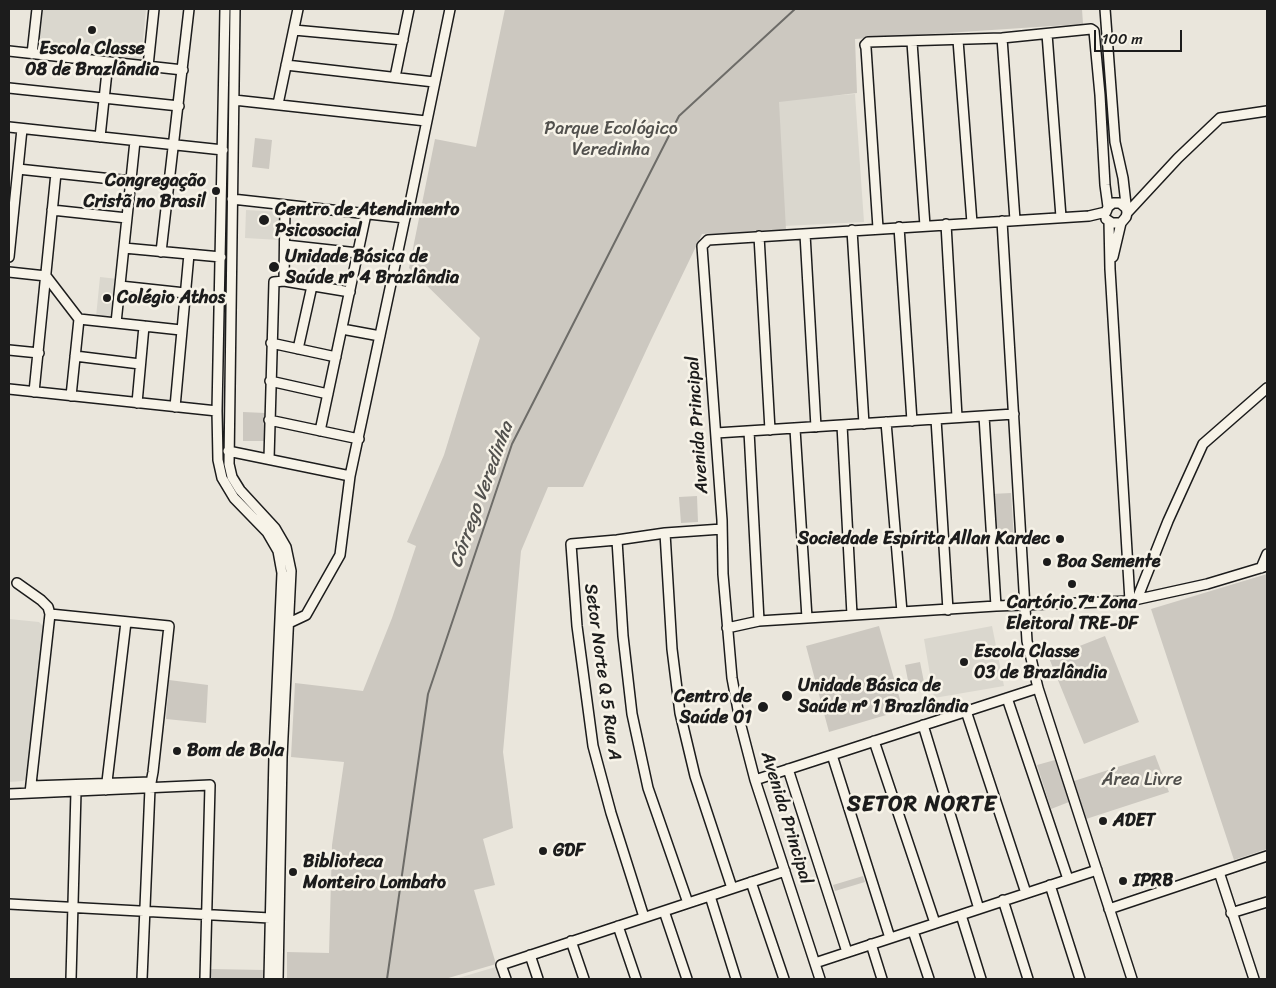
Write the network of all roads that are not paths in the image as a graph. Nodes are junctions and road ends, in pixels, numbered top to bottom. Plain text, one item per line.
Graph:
1 (36, 9) edge
2 (154, 9) edge
3 (190, 9) edge
4 (225, 9) edge
5 (235, 9) edge
6 (298, 9) edge
7 (410, 9) edge
8 (450, 9) edge
9 (1104, 9) edge
10 (294, 30) junction
11 (1047, 34) junction
12 (1002, 38) junction
13 (403, 40) junction
14 (958, 40) junction
15 (912, 42) junction
16 (9, 51) edge
17 (32, 54) junction
18 (224, 55) junction
19 (234, 57) junction
20 (108, 62) junction
21 (286, 65) junction
22 (148, 66) junction
23 (183, 70) junction
24 (224, 71) junction
25 (234, 72) junction
26 (395, 77) junction
27 (434, 82) junction
28 (9, 88) edge
29 (104, 98) junction
30 (234, 100) junction
31 (278, 104) junction
32 (179, 106) junction
33 (1267, 111) edge
34 (426, 121) junction
35 (9, 127) edge
36 (22, 129) junction
37 (100, 137) junction
38 (135, 141) junction
39 (174, 145) junction
40 (223, 150) junction
41 (18, 168) junction
42 (56, 172) junction
43 (1123, 178) junction
44 (131, 181) junction
45 (232, 199) junction
46 (250, 202) junction
47 (285, 206) junction
48 (52, 210) junction
49 (1110, 211) junction
50 (1127, 211) junction
51 (232, 213) junction
52 (366, 214) junction
53 (1061, 217) junction
54 (127, 218) junction
55 (406, 218) junction
56 (1016, 220) junction
57 (1002, 221) junction
58 (972, 223) junction
59 (1121, 223) junction
60 (946, 224) junction
61 (925, 226) junction
62 (898, 227) junction
63 (878, 228) junction
64 (852, 230) junction
65 (805, 234) junction
66 (759, 236) junction
67 (284, 245) junction
68 (124, 248) junction
69 (161, 252) junction
70 (189, 254) junction
71 (358, 254) junction
72 (9, 257) edge
73 (220, 262) junction
74 (231, 267) junction
75 (1110, 269) junction
76 (9, 272) edge
77 (46, 276) junction
78 (284, 281) junction
79 (120, 286) junction
80 (312, 286) junction
81 (350, 292) junction
82 (185, 293) junction
83 (79, 319) junction
84 (116, 323) junction
85 (144, 326) junction
86 (342, 328) junction
87 (181, 330) junction
88 (380, 336) junction
89 (219, 339) junction
90 (230, 340) junction
91 (271, 343) junction
92 (298, 348) junction
93 (9, 350) edge
94 (39, 353) junction
95 (219, 355) junction
96 (75, 356) junction
97 (230, 356) junction
98 (336, 357) junction
99 (140, 364) junction
100 (270, 381) junction
101 (1267, 388) edge
102 (9, 390) edge
103 (34, 392) junction
104 (328, 394) junction
105 (71, 396) junction
106 (137, 403) junction
107 (175, 407) junction
108 (218, 411) junction
109 (1014, 414) junction
110 (984, 416) junction
111 (957, 417) junction
112 (936, 419) junction
113 (270, 420) junction
114 (912, 421) junction
115 (886, 422) junction
116 (864, 424) junction
117 (842, 425) junction
118 (816, 427) junction
119 (795, 429) junction
120 (770, 430) junction
121 (320, 431) junction
122 (749, 431) junction
123 (716, 433) junction
124 (218, 438) junction
125 (229, 438) junction
126 (359, 439) junction
127 (218, 449) junction
128 (228, 450) junction
129 (268, 459) junction
130 (350, 476) junction
131 (232, 486) junction
132 (722, 529) junction
133 (664, 533) junction
134 (617, 540) junction
135 (1267, 554) edge
136 (1264, 567) edge
137 (16, 583) dead end
138 (1130, 601) junction
139 (1026, 605) junction
140 (996, 606) junction
141 (948, 610) junction
142 (902, 612) junction
143 (50, 614) junction
144 (852, 615) junction
145 (808, 618) junction
146 (759, 621) junction
147 (126, 622) junction
148 (289, 623) junction
149 (727, 628) junction
150 (1038, 688) junction
151 (1007, 698) junction
152 (966, 711) junction
153 (923, 725) junction
154 (874, 741) junction
155 (832, 755) junction
156 (278, 756) junction
157 (788, 769) junction
158 (755, 780) junction
159 (150, 785) junction
160 (106, 786) junction
161 (75, 788) junction
162 (30, 789) junction
163 (9, 794) edge
164 (1267, 856) edge
165 (1097, 870) junction
166 (785, 871) junction
167 (1219, 872) junction
168 (1068, 879) junction
169 (751, 882) junction
170 (1050, 886) junction
171 (732, 888) junction
172 (1026, 893) junction
173 (710, 896) junction
174 (1003, 900) junction
175 (1267, 902) edge
176 (688, 903) junction
177 (9, 904) edge
178 (74, 906) junction
179 (979, 909) junction
180 (1110, 909) junction
181 (144, 910) junction
182 (664, 910) junction
183 (1232, 913) junction
184 (206, 915) junction
185 (961, 915) junction
186 (644, 917) junction
187 (270, 918) junction
188 (935, 924) junction
189 (618, 926) junction
190 (913, 931) junction
191 (890, 938) junction
192 (571, 941) junction
193 (871, 944) junction
194 (847, 952) junction
195 (530, 955) junction
196 (815, 963) junction
197 (71, 979) edge
198 (142, 979) edge
199 (205, 979) edge
200 (269, 979) edge
201 (278, 979) edge
202 (506, 979) edge
203 (538, 979) edge
204 (584, 979) edge
205 (636, 979) edge
206 (687, 979) edge
207 (736, 979) edge
208 (784, 979) edge
209 (820, 979) edge
210 (882, 979) edge
211 (929, 979) edge
212 (982, 979) edge
213 (1028, 979) edge
214 (1080, 979) edge
215 (1132, 979) edge
216 (1254, 979) edge

1 - 17 street
2 - 22 street
3 - 23 street
4 - 18 street
5 - 19 street
6 - 10 street
7 - 13 street
8 - 27 street
9 - 43 street
10 - 13 street
10 - 21 street
11 - 12 street
11 - 49 street
11 - 53 street
12 - 14 street
12 - 56 street
13 - 26 street
14 - 15 street
14 - 58 street
15 - 61 street
15 - 63 street
16 - 17 street
17 - 20 street
18 - 19 street
18 - 24 street
19 - 25 street
20 - 22 street
20 - 29 street
21 - 26 street
21 - 31 street
22 - 23 street
23 - 32 street
24 - 25 street
24 - 40 street
25 - 30 street
26 - 27 street
27 - 34 street
28 - 29 street
29 - 32 street
29 - 37 street
30 - 31 street
30 - 45 street
31 - 34 street
32 - 39 street
33 - 50 street
34 - 55 street
35 - 36 street
36 - 37 street
36 - 41 street
37 - 38 street
38 - 39 street
38 - 44 street
39 - 40 street
39 - 69 street
40 - 73 street
41 - 42 street
41 - 72 street
42 - 44 street
42 - 48 street
43 - 49 street
43 - 50 street
44 - 54 street
45 - 46 street
45 - 51 street
46 - 47 street
46 - 51 street
47 - 52 street
47 - 67 street
48 - 54 street
48 - 77 street
49 - 50 street, Avenida Principal
49 - 53 street, Avenida Principal
49 - 59 street, Avenida Principal
49 - 75 street
50 - 59 street
51 - 74 street
52 - 55 street
52 - 71 street
53 - 56 street, Avenida Principal
54 - 68 street
55 - 88 street
56 - 57 street, Avenida Principal
57 - 58 street, Avenida Principal
57 - 109 street
58 - 60 street, Avenida Principal
59 - 75 street
60 - 61 street, Avenida Principal
60 - 111 street
61 - 62 street, Avenida Principal
62 - 63 street, Avenida Principal
62 - 114 street
63 - 64 street, Avenida Principal
64 - 65 street, Avenida Principal
64 - 116 street
65 - 66 street, Avenida Principal
65 - 118 street
66 - 120 street
66 - 123 street, Avenida Principal
67 - 71 street
67 - 78 street
68 - 69 street
68 - 79 street
69 - 70 street
70 - 73 street
70 - 82 street
71 - 81 street
73 - 74 street
73 - 89 street
74 - 90 street
75 - 138 street
76 - 77 street
77 - 83 street
77 - 94 street
78 - 80 street
78 - 91 street
79 - 82 street
79 - 84 street
80 - 81 street
80 - 92 street
81 - 86 street
82 - 87 street
83 - 84 street
83 - 96 street
84 - 85 street
85 - 87 street
85 - 99 street
86 - 88 street
86 - 98 street
87 - 107 street
88 - 126 street
89 - 90 street
89 - 95 street
90 - 97 street
91 - 92 street
91 - 100 street
92 - 98 street
93 - 94 street
94 - 103 street
95 - 97 street
95 - 108 street
96 - 99 street
96 - 105 street
97 - 125 street
98 - 104 street
99 - 106 street
100 - 104 street
100 - 113 street
101 - 138 street
102 - 103 street
103 - 105 street
104 - 121 street
105 - 106 street
106 - 107 street
107 - 108 street
108 - 124 street
109 - 110 street
109 - 139 street
110 - 111 street
110 - 140 street
111 - 112 street
112 - 114 street
112 - 141 street
113 - 121 street
113 - 129 street
114 - 115 street
115 - 116 street
115 - 142 street
116 - 117 street
117 - 118 street
117 - 144 street
118 - 119 street
119 - 120 street
119 - 145 street
120 - 122 street
121 - 126 street
122 - 123 street
122 - 146 street
123 - 132 street, Avenida Principal
124 - 125 street
124 - 127 street
125 - 128 street
126 - 130 street
127 - 128 street
127 - 131 street
128 - 129 street
128 - 131 street
129 - 130 street
130 - 148 street
131 - 148 street
131 - 156 street
132 - 133 street
132 - 149 street, Avenida Principal
133 - 134 street
133 - 171 street
134 - 176 street
134 - 186 street, Setor Norte Q 5 Rua A
135 - 136 street
136 - 138 street
137 - 143 street
138 - 139 street
139 - 140 street
139 - 150 street
140 - 141 street
141 - 142 street
142 - 144 street
143 - 147 street
143 - 162 street
144 - 145 street
145 - 146 street
146 - 149 street
147 - 159 street
147 - 160 street
148 - 156 street
149 - 158 street, Avenida Principal
150 - 151 street
150 - 165 street
151 - 152 street
151 - 168 street
152 - 153 street
152 - 172 street
153 - 154 street
153 - 179 street
154 - 155 street
154 - 188 street
155 - 157 street
155 - 191 street
156 - 187 street
156 - 201 street
157 - 158 street
157 - 194 street
158 - 166 street, Avenida Principal
159 - 160 street
159 - 181 street
159 - 184 street
160 - 161 street
161 - 162 street
161 - 178 street
162 - 163 street
164 - 167 street
165 - 168 street
165 - 180 street
166 - 169 street
166 - 196 street, Avenida Principal
167 - 180 street
167 - 183 street
168 - 170 street
169 - 171 street
169 - 208 street
170 - 172 street
170 - 214 street
171 - 173 street
172 - 174 street
173 - 176 street
173 - 207 street
174 - 179 street
174 - 213 street
175 - 183 street
176 - 182 street
177 - 178 street
178 - 181 street
178 - 197 street
179 - 185 street
180 - 215 street
181 - 184 street
181 - 198 street
182 - 186 street
182 - 206 street
183 - 216 street
184 - 187 street
184 - 199 street
185 - 188 street
185 - 212 street
186 - 189 street
187 - 200 street
188 - 190 street
189 - 192 street
189 - 205 street
190 - 191 street
190 - 211 street
191 - 193 street
192 - 195 street
192 - 204 street
193 - 194 street
193 - 210 street
194 - 196 street
195 - 202 street
195 - 203 street
196 - 209 street, Avenida Principal

